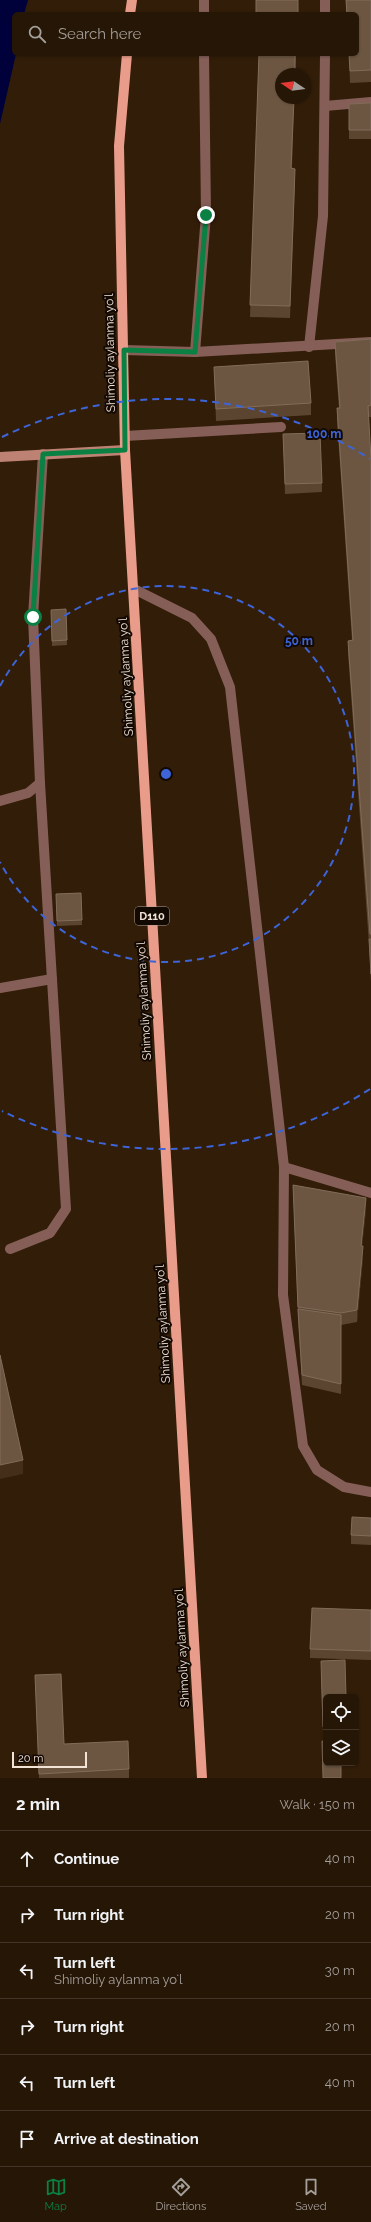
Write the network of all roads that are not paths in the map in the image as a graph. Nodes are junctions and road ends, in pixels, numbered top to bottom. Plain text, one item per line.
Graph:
1 (132, 0) edge
2 (204, 0) edge
3 (325, 0) edge
4 (130, 12) edge
5 (204, 12) edge
6 (325, 12) edge
7 (127, 56) edge
8 (204, 56) edge
9 (325, 56) edge
10 (371, 102) edge
11 (325, 106) junction
12 (371, 342) edge
13 (309, 347) junction
14 (124, 350) junction
15 (195, 352) junction
16 (281, 427) dead end
17 (125, 436) junction
18 (125, 450) junction
19 (43, 454) junction
20 (0, 457) edge
21 (134, 589) junction
22 (40, 783) junction
23 (0, 801) edge
24 (52, 979) junction
25 (0, 988) edge
26 (284, 1167) junction
27 (371, 1193) edge
28 (10, 1249) dead end
29 (371, 1492) edge
30 (202, 1778) edge

1 - 4 main road
2 - 5 street
3 - 6 street
7 - 14 main road, Shimoliy aylanma yoʻl / D110
8 - 15 street
9 - 11 street
10 - 11 street
11 - 13 street
12 - 13 street
13 - 15 street
14 - 15 street
14 - 17 main road, Shimoliy aylanma yoʻl / D110
16 - 17 street
17 - 18 main road, Shimoliy aylanma yoʻl / D110
18 - 19 main road
18 - 21 main road, Shimoliy aylanma yoʻl / D110
19 - 20 main road
19 - 22 street
21 - 26 street
21 - 30 main road, Shimoliy aylanma yoʻl / D110
22 - 23 street
22 - 24 street
24 - 25 street
24 - 28 street
26 - 27 street
26 - 29 street

